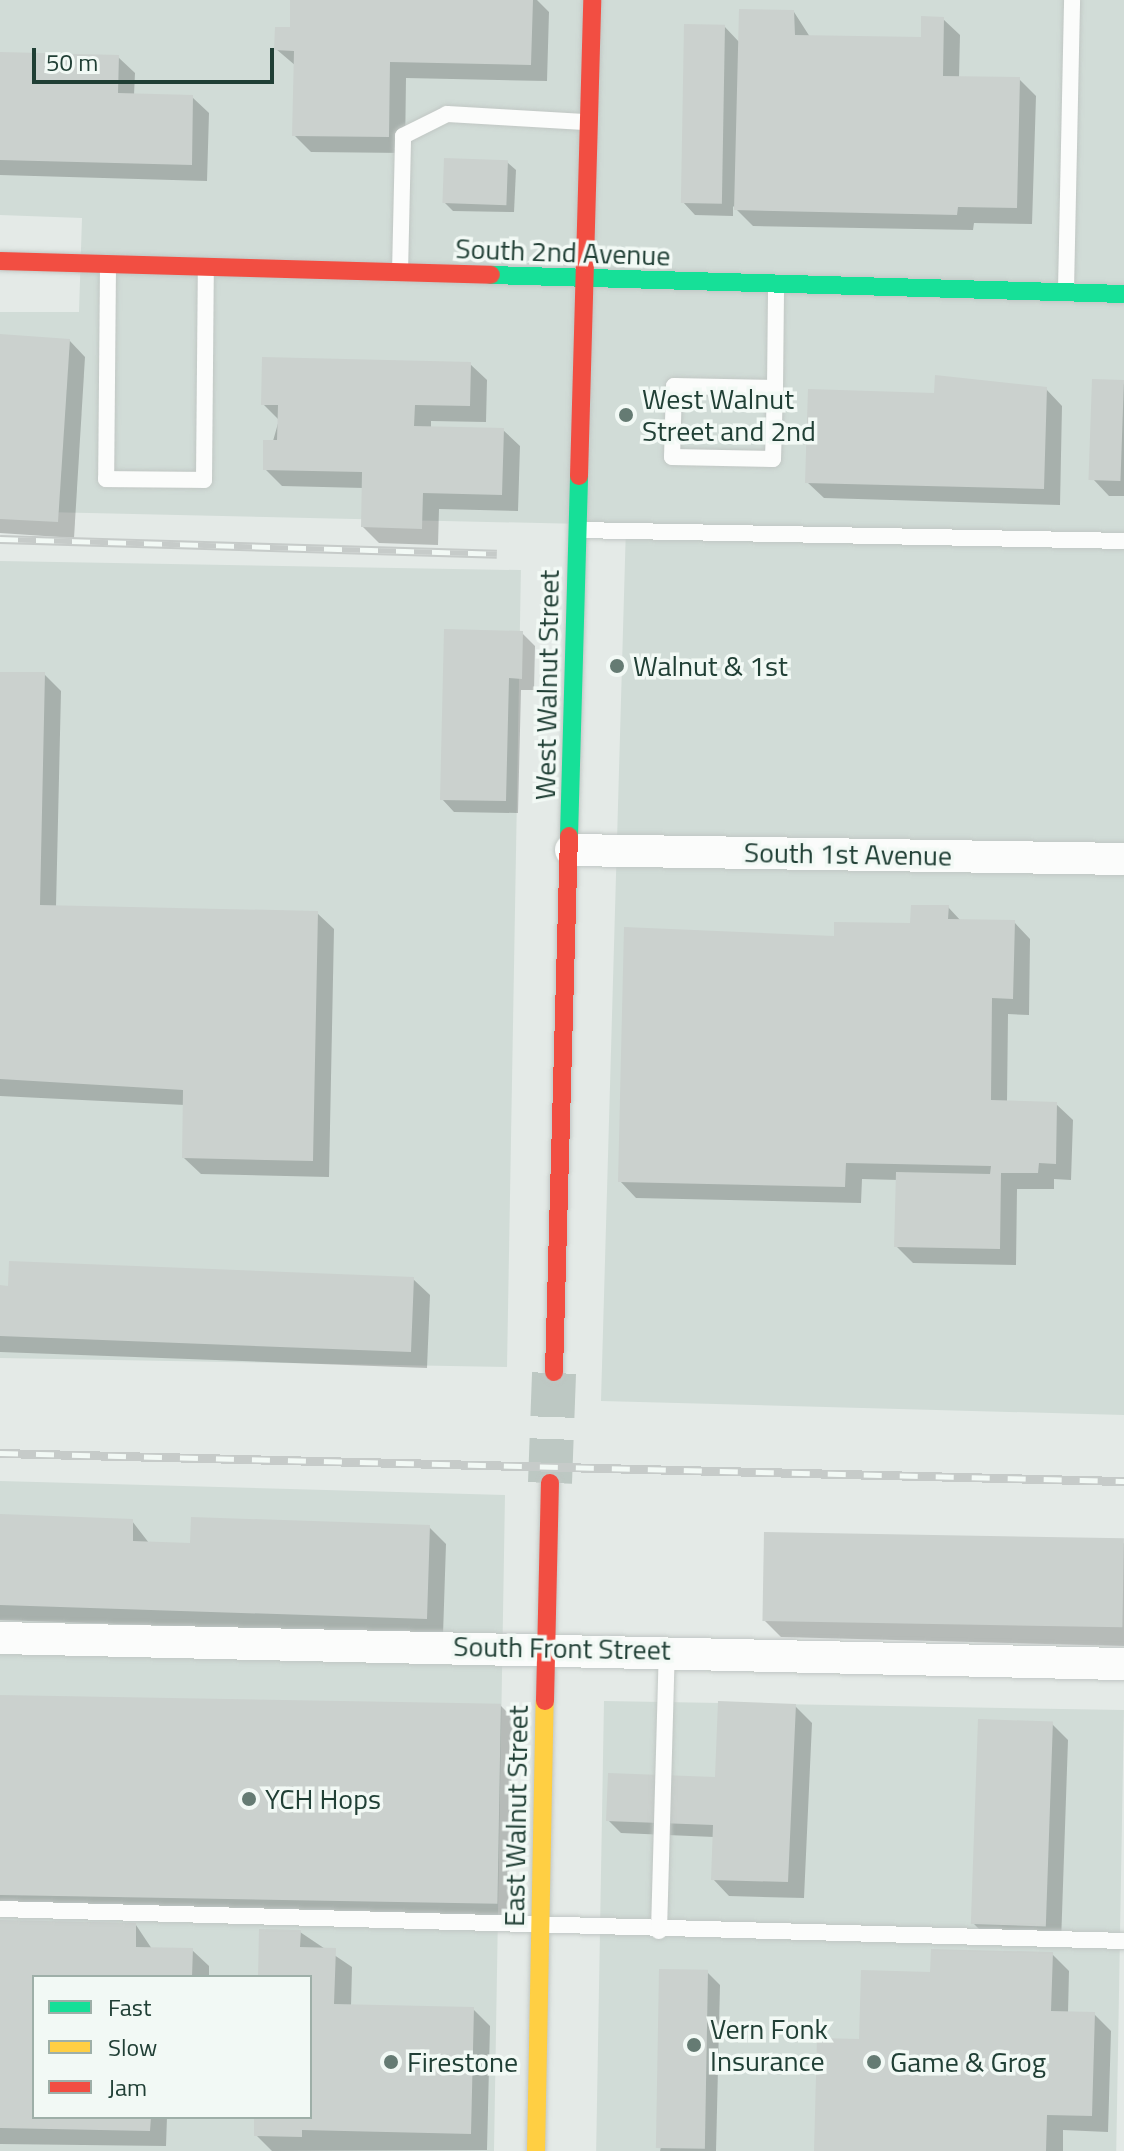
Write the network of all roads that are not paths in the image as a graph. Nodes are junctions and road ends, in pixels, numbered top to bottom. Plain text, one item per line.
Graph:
1 (592, 0) edge
2 (1072, 0) edge
3 (587, 122) junction
4 (0, 261) edge
5 (108, 265) junction
6 (206, 268) junction
7 (400, 275) junction
8 (580, 281) junction
9 (776, 286) junction
10 (1066, 292) junction
11 (1124, 294) edge
12 (775, 388) junction
13 (578, 530) junction
14 (1124, 541) edge
15 (571, 850) junction
16 (1124, 859) edge
17 (554, 1372) tunnel mouth
18 (550, 1483) tunnel mouth
19 (0, 1638) edge
20 (548, 1647) junction
21 (667, 1650) junction
22 (1124, 1664) edge
23 (0, 1909) edge
24 (541, 1929) junction
25 (659, 1931) junction
26 (1124, 1941) edge
27 (536, 2151) edge

1 - 3 street, West Walnut Street
2 - 10 lane
3 - 7 lane
3 - 8 street, West Walnut Street
4 - 5 street, South 2nd Avenue
5 - 6 street, South 2nd Avenue
5 - 6 lane
6 - 7 street, South 2nd Avenue
7 - 8 street, South 2nd Avenue
8 - 9 street, South 2nd Avenue
8 - 13 street, West Walnut Street
9 - 10 street, South 2nd Avenue
9 - 12 lane
10 - 11 street, South 2nd Avenue
12 - 12 lane
13 - 14 lane
13 - 15 street, West Walnut Street
15 - 16 street, South 1st Avenue
15 - 17 street, West Walnut Street
18 - 20 street, East Walnut Street
19 - 20 street, South Front Street
20 - 21 street, South Front Street
20 - 24 street, East Walnut Street
21 - 22 street, South Front Street
21 - 25 lane
23 - 24 lane
24 - 25 lane
24 - 27 street, East Walnut Street
25 - 26 lane

